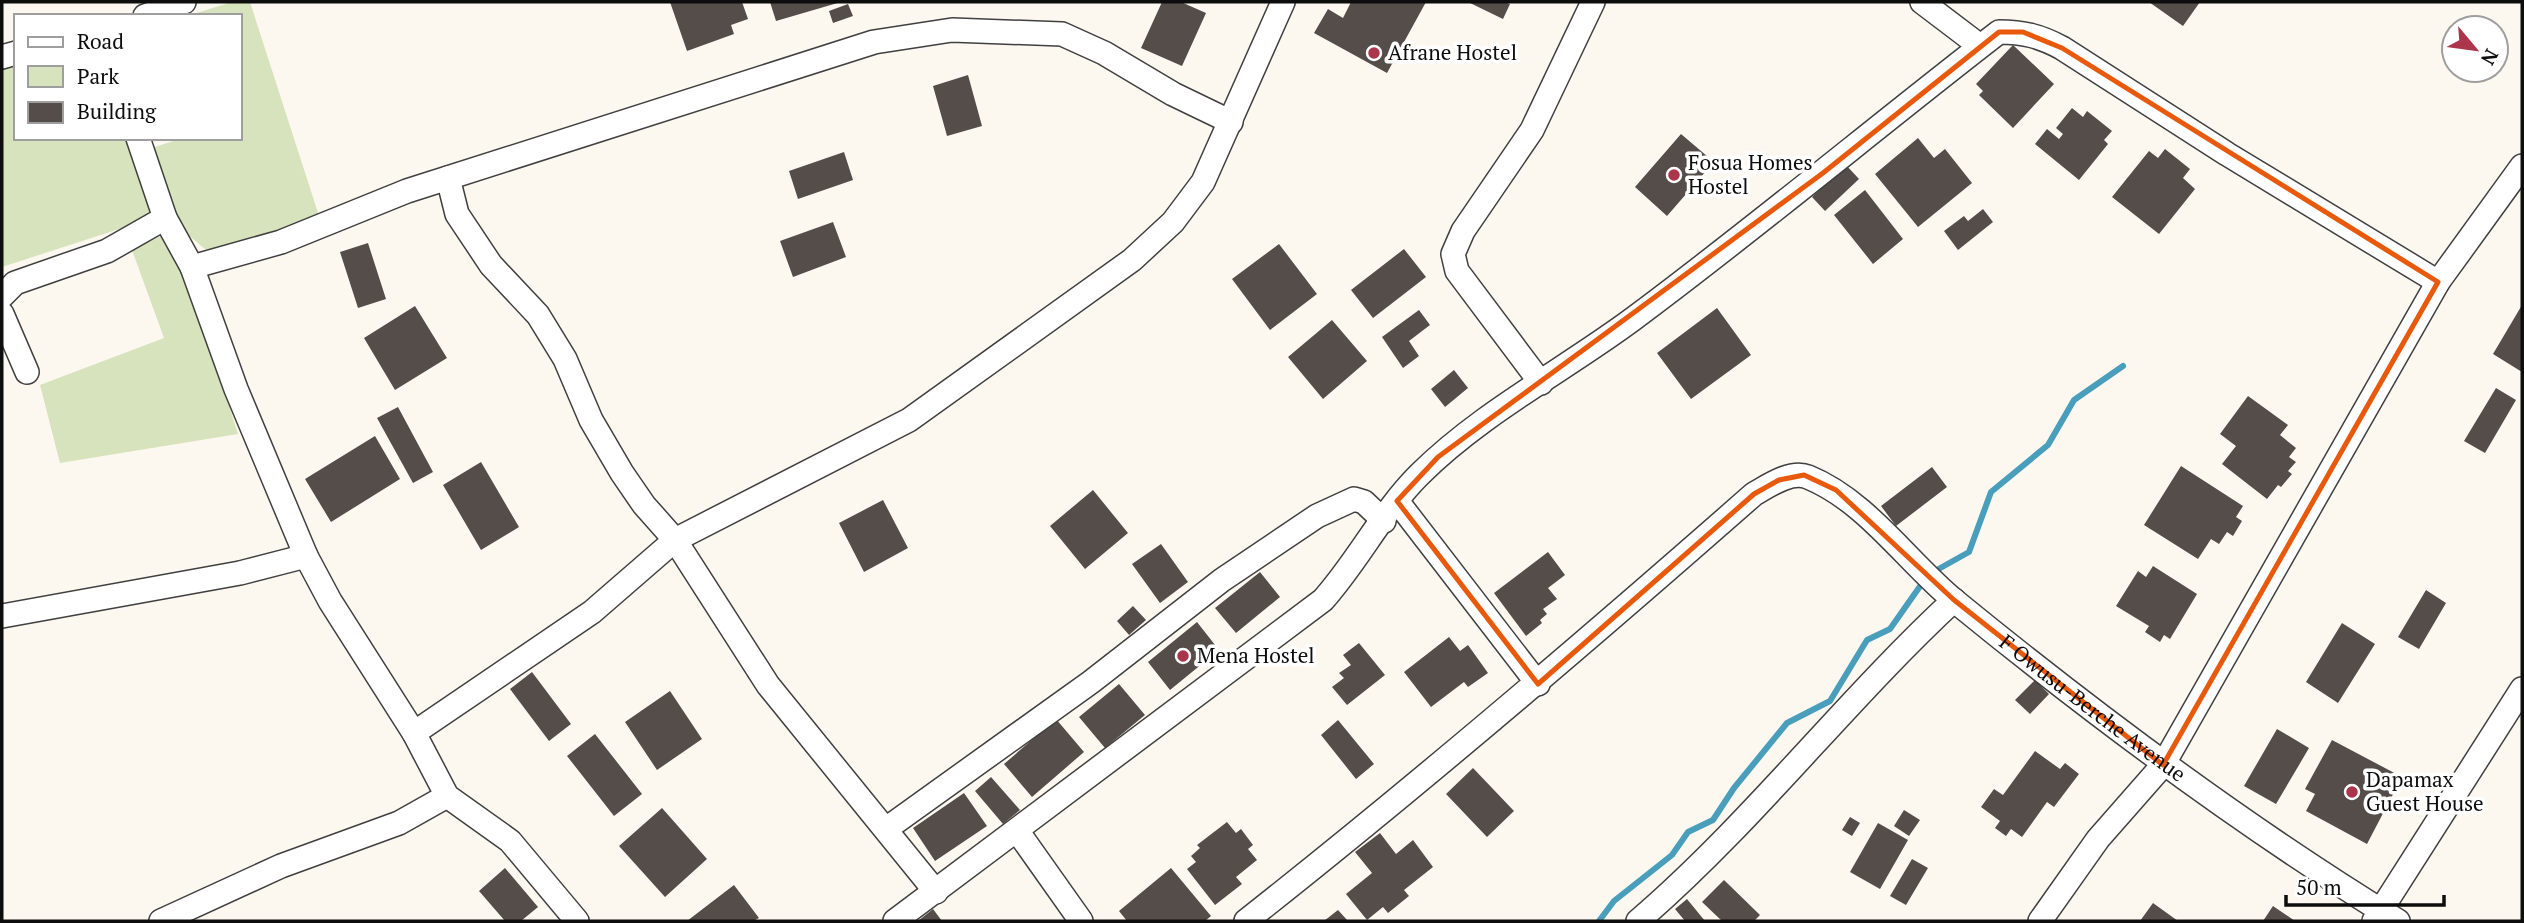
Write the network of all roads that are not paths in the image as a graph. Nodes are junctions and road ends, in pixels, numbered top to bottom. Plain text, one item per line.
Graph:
1 (184, 2) edge
2 (1283, 2) edge
3 (1593, 2) edge
4 (1922, 2) edge
5 (151, 14) edge
6 (1980, 46) junction
7 (1231, 122) junction
8 (139, 140) edge
9 (2522, 166) edge
10 (449, 178) junction
11 (165, 218) junction
12 (192, 267) junction
13 (2438, 282) junction
14 (2, 296) edge
15 (2, 314) edge
16 (27, 372) dead end
17 (1541, 383) junction
18 (1397, 500) junction
19 (1384, 521) junction
20 (675, 540) junction
21 (306, 556) junction
22 (1954, 600) junction
23 (2, 616) edge
24 (1538, 684) junction
25 (2522, 689) edge
26 (414, 733) junction
27 (2163, 765) junction
28 (447, 796) junction
29 (886, 829) junction
30 (1018, 832) junction
31 (936, 892) junction
32 (2384, 918) edge
33 (161, 921) edge
34 (577, 921) edge
35 (895, 921) edge
36 (1081, 921) edge
37 (1246, 921) edge
38 (1638, 921) edge
39 (2040, 921) edge

1 - 5 street
2 - 7 street
3 - 17 street
4 - 6 street
6 - 13 street
6 - 17 street
7 - 10 street
7 - 20 street
8 - 11 street
9 - 13 street
10 - 12 street
10 - 20 street
11 - 12 street
11 - 14 street
12 - 21 street
13 - 27 street
15 - 16 street
17 - 18 street
18 - 19 street
18 - 24 street
19 - 29 street
19 - 30 street
20 - 26 street
20 - 29 street
21 - 23 street
21 - 26 street
22 - 24 street, F Owusu-Berche Avenue
22 - 27 street, F Owusu-Berche Avenue
22 - 38 street
24 - 37 street
25 - 32 street
26 - 28 street
27 - 32 street, F Owusu-Berche Avenue
27 - 39 street
28 - 33 street
28 - 34 street
29 - 31 street
30 - 31 street
30 - 36 street
31 - 35 street

